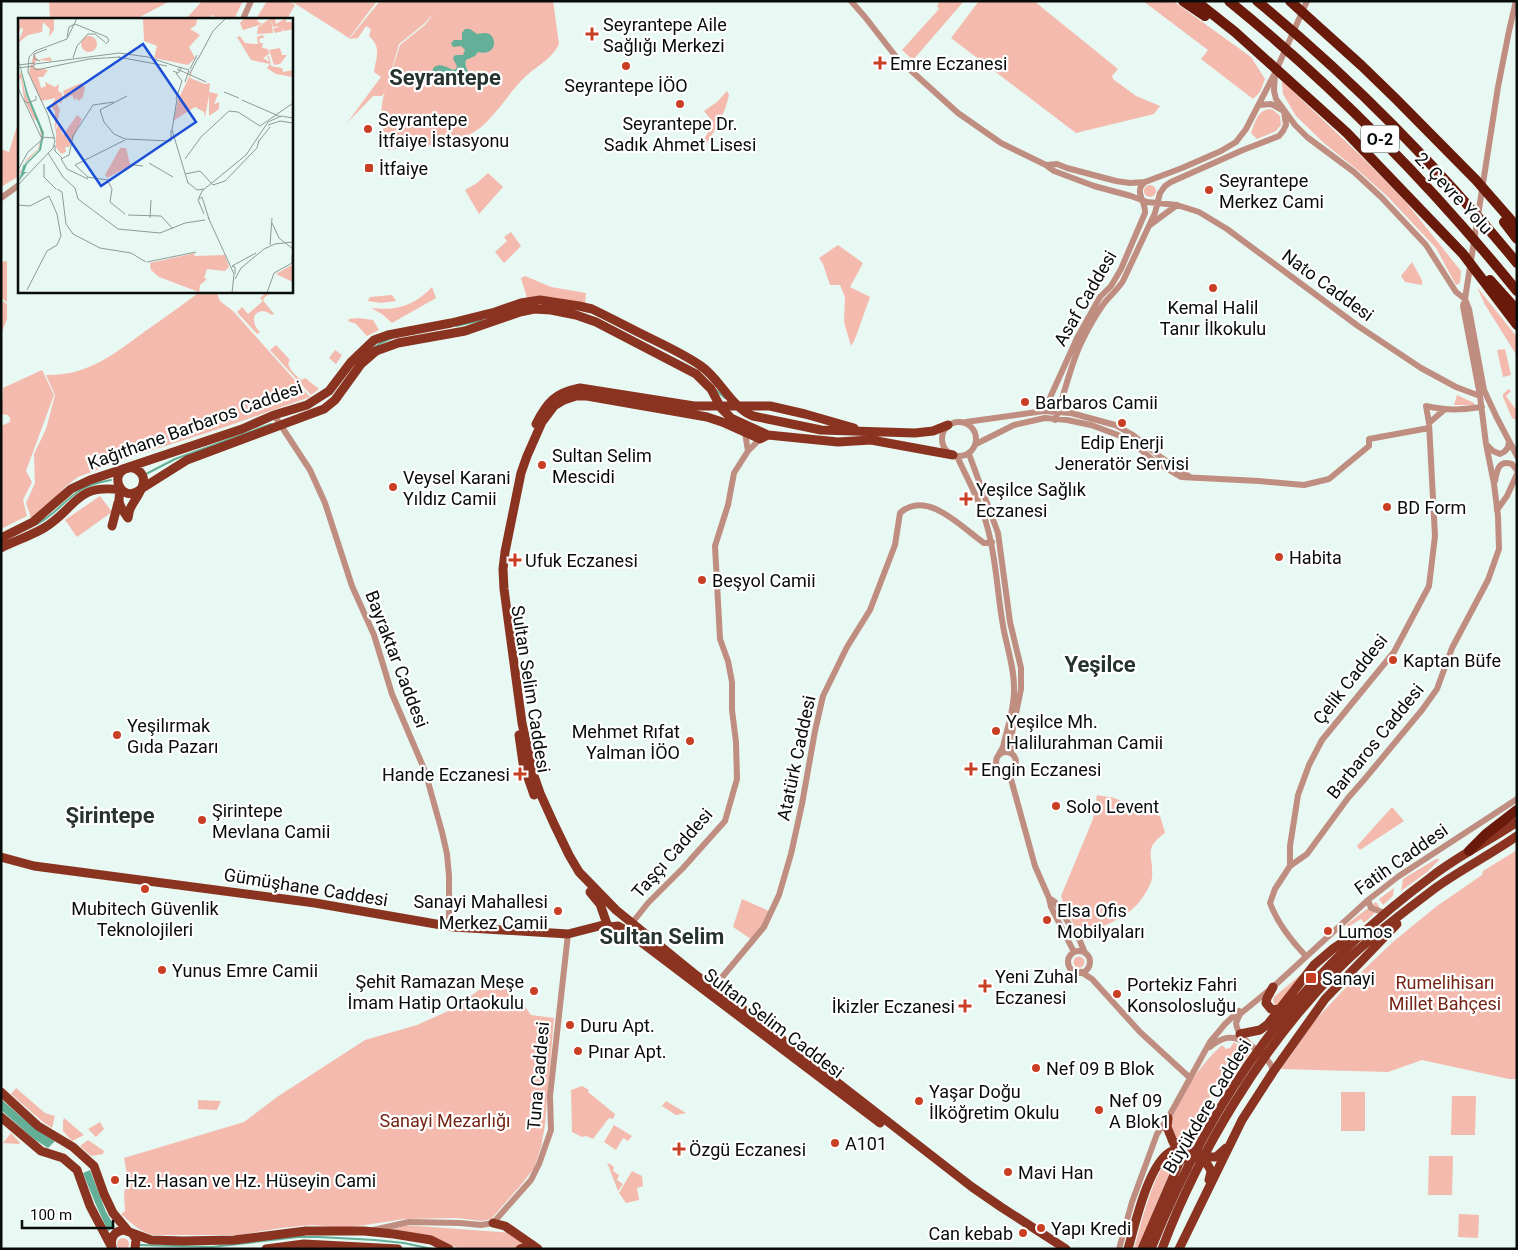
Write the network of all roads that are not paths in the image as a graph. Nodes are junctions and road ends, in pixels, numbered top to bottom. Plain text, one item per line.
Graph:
1 (252, 1) edge
2 (851, 1) edge
3 (1183, 1) edge
4 (1196, 1) edge
5 (1229, 1) edge
6 (1257, 1) edge
7 (1290, 1) edge
8 (1298, 1) edge
9 (1307, 1) edge
10 (1516, 1) edge
11 (244, 18) edge
12 (1320, 28) junction
13 (1235, 32) junction
14 (1275, 72) junction
15 (1259, 104) junction
16 (1284, 111) junction
17 (1444, 149) junction
18 (1046, 165) junction
19 (1145, 182) junction
20 (18, 186) edge
21 (1, 198) edge
22 (1143, 200) junction
23 (1158, 202) junction
24 (1177, 204) junction
25 (1416, 205) junction
26 (1149, 226) junction
27 (1517, 227) edge
28 (1517, 239) edge
29 (1517, 263) edge
30 (1517, 291) edge
31 (1465, 299) junction
32 (1517, 310) edge
33 (622, 324) junction
34 (1517, 325) edge
35 (623, 336) junction
36 (1080, 339) junction
37 (676, 352) junction
38 (671, 360) junction
39 (1480, 396) junction
40 (1482, 406) junction
41 (1444, 410) junction
42 (1044, 411) junction
43 (1058, 412) junction
44 (274, 416) junction
45 (1055, 420) junction
46 (966, 422) junction
47 (280, 425) junction
48 (948, 425) junction
49 (1429, 425) junction
50 (745, 433) junction
51 (872, 433) junction
52 (764, 437) junction
53 (1509, 440) junction
54 (976, 444) junction
55 (1486, 444) junction
56 (748, 451) junction
57 (969, 454) junction
58 (955, 455) junction
59 (1517, 456) edge
60 (1515, 464) edge
61 (127, 468) junction
62 (518, 472) junction
63 (1517, 472) edge
64 (1190, 477) junction
65 (1494, 484) junction
66 (141, 489) junction
67 (121, 490) junction
68 (118, 503) junction
69 (1497, 510) junction
70 (112, 526) dead end
71 (1, 538) edge
72 (992, 542) junction
73 (1, 548) edge
74 (1011, 753) junction
75 (999, 754) junction
76 (1009, 772) junction
77 (1517, 799) edge
78 (1517, 810) edge
79 (1517, 822) edge
80 (1517, 836) edge
81 (1469, 851) junction
82 (1, 857) edge
83 (1290, 866) junction
84 (577, 873) junction
85 (1049, 898) junction
86 (1368, 900) junction
87 (616, 910) junction
88 (1408, 910) junction
89 (1385, 914) junction
90 (628, 920) junction
91 (606, 921) junction
92 (449, 926) junction
93 (618, 926) junction
94 (1369, 928) junction
95 (568, 934) junction
96 (1074, 952) junction
97 (1085, 953) junction
98 (1306, 954) junction
99 (1081, 972) junction
100 (702, 984) junction
101 (1273, 987) junction
102 (713, 988) junction
103 (1281, 1008) junction
104 (1240, 1034) junction
105 (1208, 1048) junction
106 (1253, 1048) junction
107 (796, 1055) junction
108 (1272, 1068) junction
109 (1190, 1077) junction
110 (1, 1092) edge
111 (1, 1117) edge
112 (1168, 1118) junction
113 (1172, 1140) junction
114 (1231, 1142) junction
115 (1176, 1150) junction
116 (1190, 1153) junction
117 (1209, 1160) junction
118 (1178, 1163) junction
119 (1202, 1199) junction
120 (494, 1223) junction
121 (1031, 1229) junction
122 (364, 1231) junction
123 (130, 1232) junction
124 (534, 1247) edge
125 (112, 1248) edge
126 (135, 1249) edge
127 (266, 1249) edge
128 (398, 1249) edge
129 (450, 1249) edge
130 (520, 1249) edge
131 (1057, 1249) edge
132 (1066, 1249) edge
133 (1119, 1249) edge
134 (1128, 1249) edge
135 (1142, 1249) edge
136 (1151, 1249) edge
137 (1162, 1249) edge
138 (1179, 1249) edge

1 - 11 street
2 - 18 street, Nato Caddesi
3 - 13 highway
4 - 13 highway
5 - 30 highway, 2. Çevre Yolu / O-2
6 - 29 highway, 2. Çevre Yolu / O-2
7 - 12 highway
8 - 12 highway
9 - 14 street
10 - 31 street
12 - 17 highway
13 - 25 highway
14 - 15 street
14 - 16 street
15 - 16 street
15 - 19 street
16 - 23 street, Asaf Caddesi
16 - 31 street
17 - 27 highway
17 - 28 highway
18 - 19 street
18 - 22 street, Nato Caddesi
19 - 22 street, Asaf Caddesi
20 - 21 street
22 - 23 street, Nato Caddesi
22 - 36 street, Asaf Caddesi
23 - 24 street, Nato Caddesi
23 - 26 street, Asaf Caddesi
24 - 26 street
24 - 39 street, Nato Caddesi
25 - 32 highway
25 - 34 highway
26 - 36 street, Asaf Caddesi
31 - 39 street, Barbaros Caddesi
31 - 53 street
33 - 35 main road
33 - 37 main road, Kağıthane Barbaros Caddesi
33 - 44 main road, Kağıthane Barbaros Caddesi
35 - 38 main road, Kağıthane Barbaros Caddesi
35 - 47 main road, Kağıthane Barbaros Caddesi
36 - 42 street, Asaf Caddesi
36 - 43 street, Asaf Caddesi
37 - 38 main road
37 - 51 main road, Kağıthane Barbaros Caddesi
38 - 52 main road, Kağıthane Barbaros Caddesi
39 - 40 street, Barbaros Caddesi
40 - 41 street
40 - 55 street, Barbaros Caddesi
41 - 49 street
41 - 49 street, Çelik Caddesi
42 - 43 street
42 - 46 street
43 - 45 street, Asaf Caddesi
43 - 64 street
44 - 47 street, Bayraktar Caddesi
44 - 61 main road, Kağıthane Barbaros Caddesi
45 - 54 street
45 - 64 street
46 - 48 street
46 - 54 street
47 - 66 main road, Kağıthane Barbaros Caddesi
47 - 92 street, Bayraktar Caddesi
48 - 51 main road, Kağıthane Barbaros Caddesi
48 - 58 street
49 - 64 street
49 - 83 street, Çelik Caddesi
50 - 52 main road, Sultan Selim Caddesi
50 - 56 street
50 - 62 main road, Sultan Selim Caddesi
51 - 62 main road, Sultan Selim Caddesi
52 - 56 street, Taşçı Caddesi
52 - 58 main road, Kağıthane Barbaros Caddesi
53 - 55 street
53 - 59 street
54 - 57 street
55 - 65 street, Barbaros Caddesi
56 - 90 street, Taşçı Caddesi
57 - 58 street
57 - 74 street
58 - 72 street
60 - 63 street
60 - 65 street
61 - 66 main road
61 - 67 main road
61 - 71 main road, Kağıthane Barbaros Caddesi
62 - 84 main road, Sultan Selim Caddesi
63 - 69 street
65 - 69 street, Barbaros Caddesi
66 - 67 main road
66 - 68 main road
67 - 68 main road
67 - 73 main road, Kağıthane Barbaros Caddesi
68 - 70 main road
69 - 83 street, Barbaros Caddesi
72 - 75 street
72 - 102 street, Atatürk Caddesi
74 - 75 street
74 - 76 street
75 - 76 street
76 - 85 street
77 - 86 street, Fatih Caddesi
78 - 81 highway
79 - 81 main road, Büyükdere Caddesi
80 - 88 main road, Büyükdere Caddesi
81 - 89 main road, Büyükdere Caddesi
82 - 92 main road, Gümüşhane Caddesi
83 - 98 street, Barbaros Caddesi
84 - 87 main road, Sultan Selim Caddesi
84 - 91 main road, Sultan Selim Caddesi
85 - 96 street
85 - 97 street
86 - 89 street
86 - 98 street, Fatih Caddesi
87 - 90 main road, Sultan Selim Caddesi
87 - 91 main road
88 - 108 main road
88 - 137 main road, Büyükdere Caddesi
89 - 94 main road, Büyükdere Caddesi
90 - 93 main road
90 - 100 main road, Sultan Selim Caddesi
91 - 93 main road, Sultan Selim Caddesi
91 - 95 main road, Gümüşhane Caddesi
92 - 95 main road, Gümüşhane Caddesi
93 - 100 main road, Sultan Selim Caddesi
94 - 103 main road
94 - 136 main road, Büyükdere Caddesi
95 - 120 street, Tuna Caddesi
96 - 97 street
96 - 99 street
97 - 99 street
98 - 101 street
98 - 105 street
99 - 109 street
100 - 102 main road, Sultan Selim Caddesi
100 - 107 main road, Sultan Selim Caddesi
101 - 103 main road
101 - 104 street
102 - 107 main road, Sultan Selim Caddesi
103 - 104 main road
104 - 105 street
104 - 106 street
105 - 106 street
105 - 109 street
106 - 108 street
107 - 121 main road, Sultan Selim Caddesi
108 - 114 main road
109 - 112 street
110 - 123 main road
111 - 125 main road
112 - 113 main road
112 - 133 street
113 - 115 main road
113 - 116 main road
114 - 117 main road
114 - 119 main road
115 - 116 main road
115 - 118 main road
115 - 134 main road
116 - 117 main road
116 - 118 main road
117 - 119 main road
118 - 135 main road
119 - 138 main road
120 - 122 street
120 - 124 main road
121 - 131 main road, Sultan Selim Caddesi
121 - 132 main road, Sultan Selim Caddesi
122 - 123 main road
122 - 129 main road
123 - 125 main road
123 - 126 main road
124 - 130 main road
127 - 128 main road

